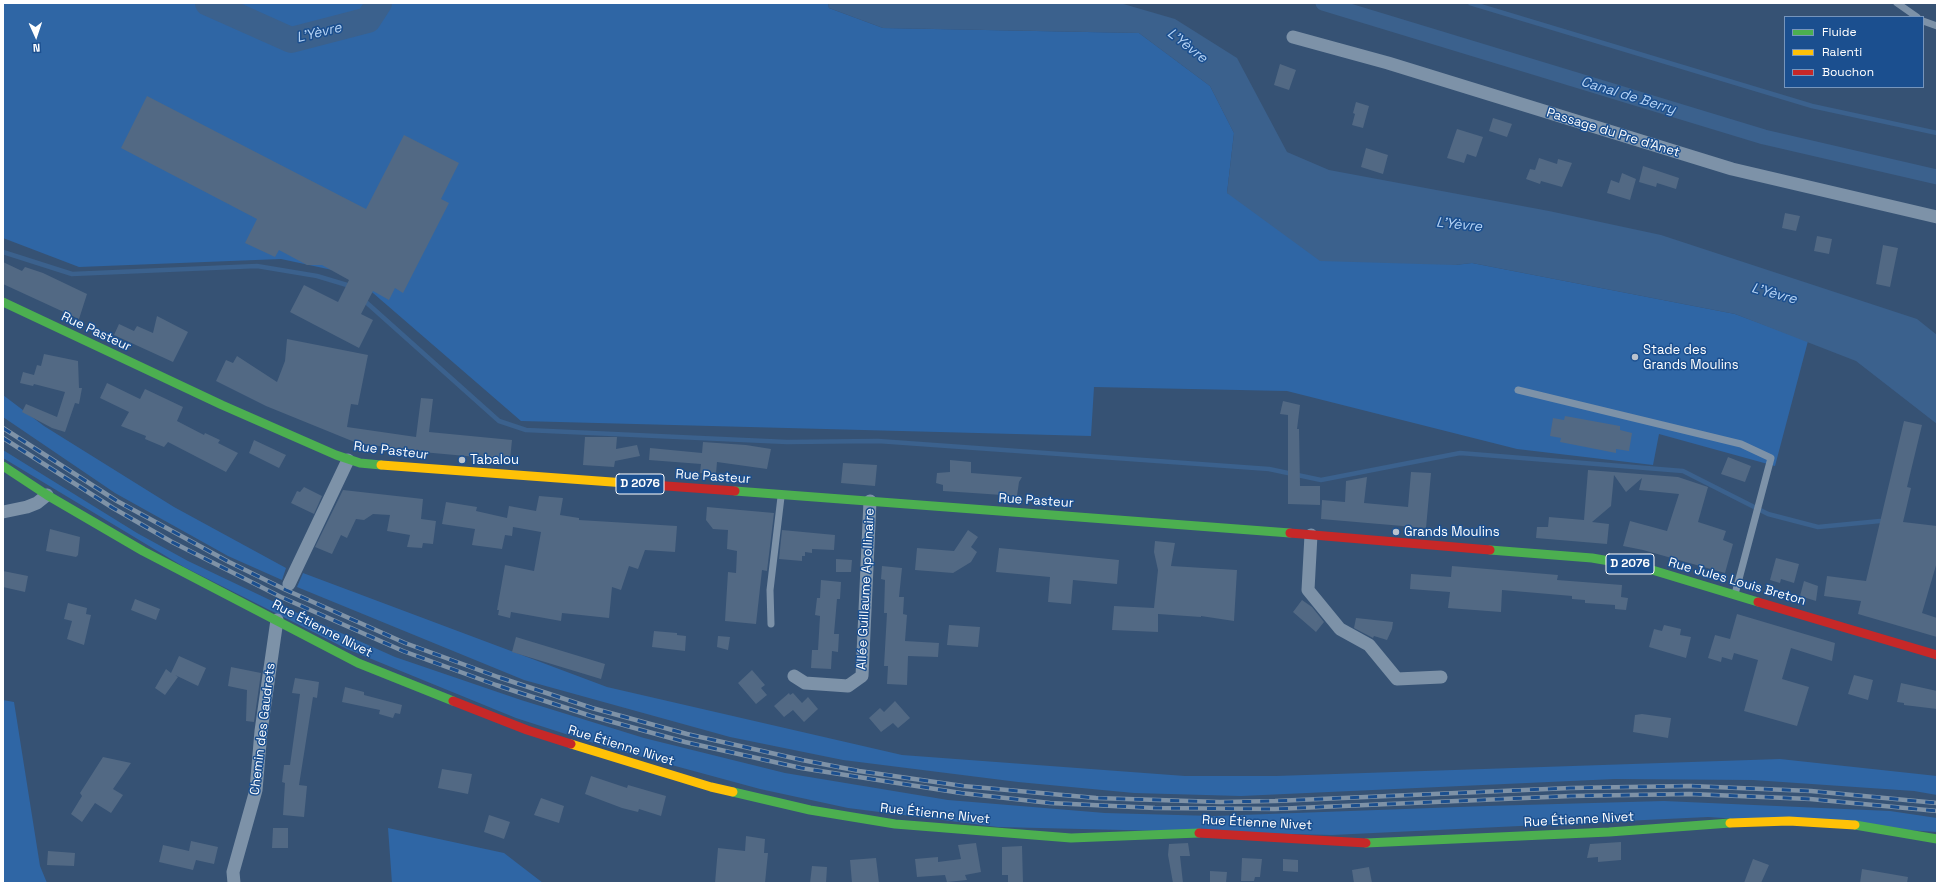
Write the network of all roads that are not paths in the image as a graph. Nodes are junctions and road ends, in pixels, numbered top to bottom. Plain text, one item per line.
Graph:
1 (1897, 3) edge
2 (1916, 16) edge
3 (1924, 21) edge
4 (1937, 26) edge
5 (1293, 36) dead end
6 (1937, 217) edge
7 (3, 302) edge
8 (1518, 390) dead end
9 (348, 460) junction
10 (3, 466) edge
11 (47, 495) junction
12 (781, 495) junction
13 (870, 501) junction
14 (3, 512) edge
15 (1311, 535) junction
16 (290, 584) dead end
17 (1735, 594) junction
18 (277, 620) junction
19 (771, 624) dead end
20 (1937, 655) edge
21 (794, 676) dead end
22 (1441, 677) dead end
23 (1937, 839) edge
24 (234, 883) edge

1 - 2 lane
3 - 4 lane
5 - 6 street, Passage du Pre d’Anet
7 - 9 street, Rue Pasteur / D 2076
8 - 17 lane
9 - 12 street, Rue Pasteur / D 2076
9 - 16 street
10 - 11 street, Rue Étienne Nivet
11 - 14 street
11 - 18 street, Rue Étienne Nivet
12 - 13 street, Rue Pasteur / D 2076
12 - 19 lane
13 - 15 street, Rue Pasteur / D 2076
13 - 21 street, Allée Guillaume Apollinaire
15 - 17 street, Rue Jules Louis Breton / D 2076
15 - 22 street
17 - 20 street, Rue Jules Louis Breton / D 2076
18 - 23 street, Rue Étienne Nivet
18 - 24 street, Chemin des Gaudrets

